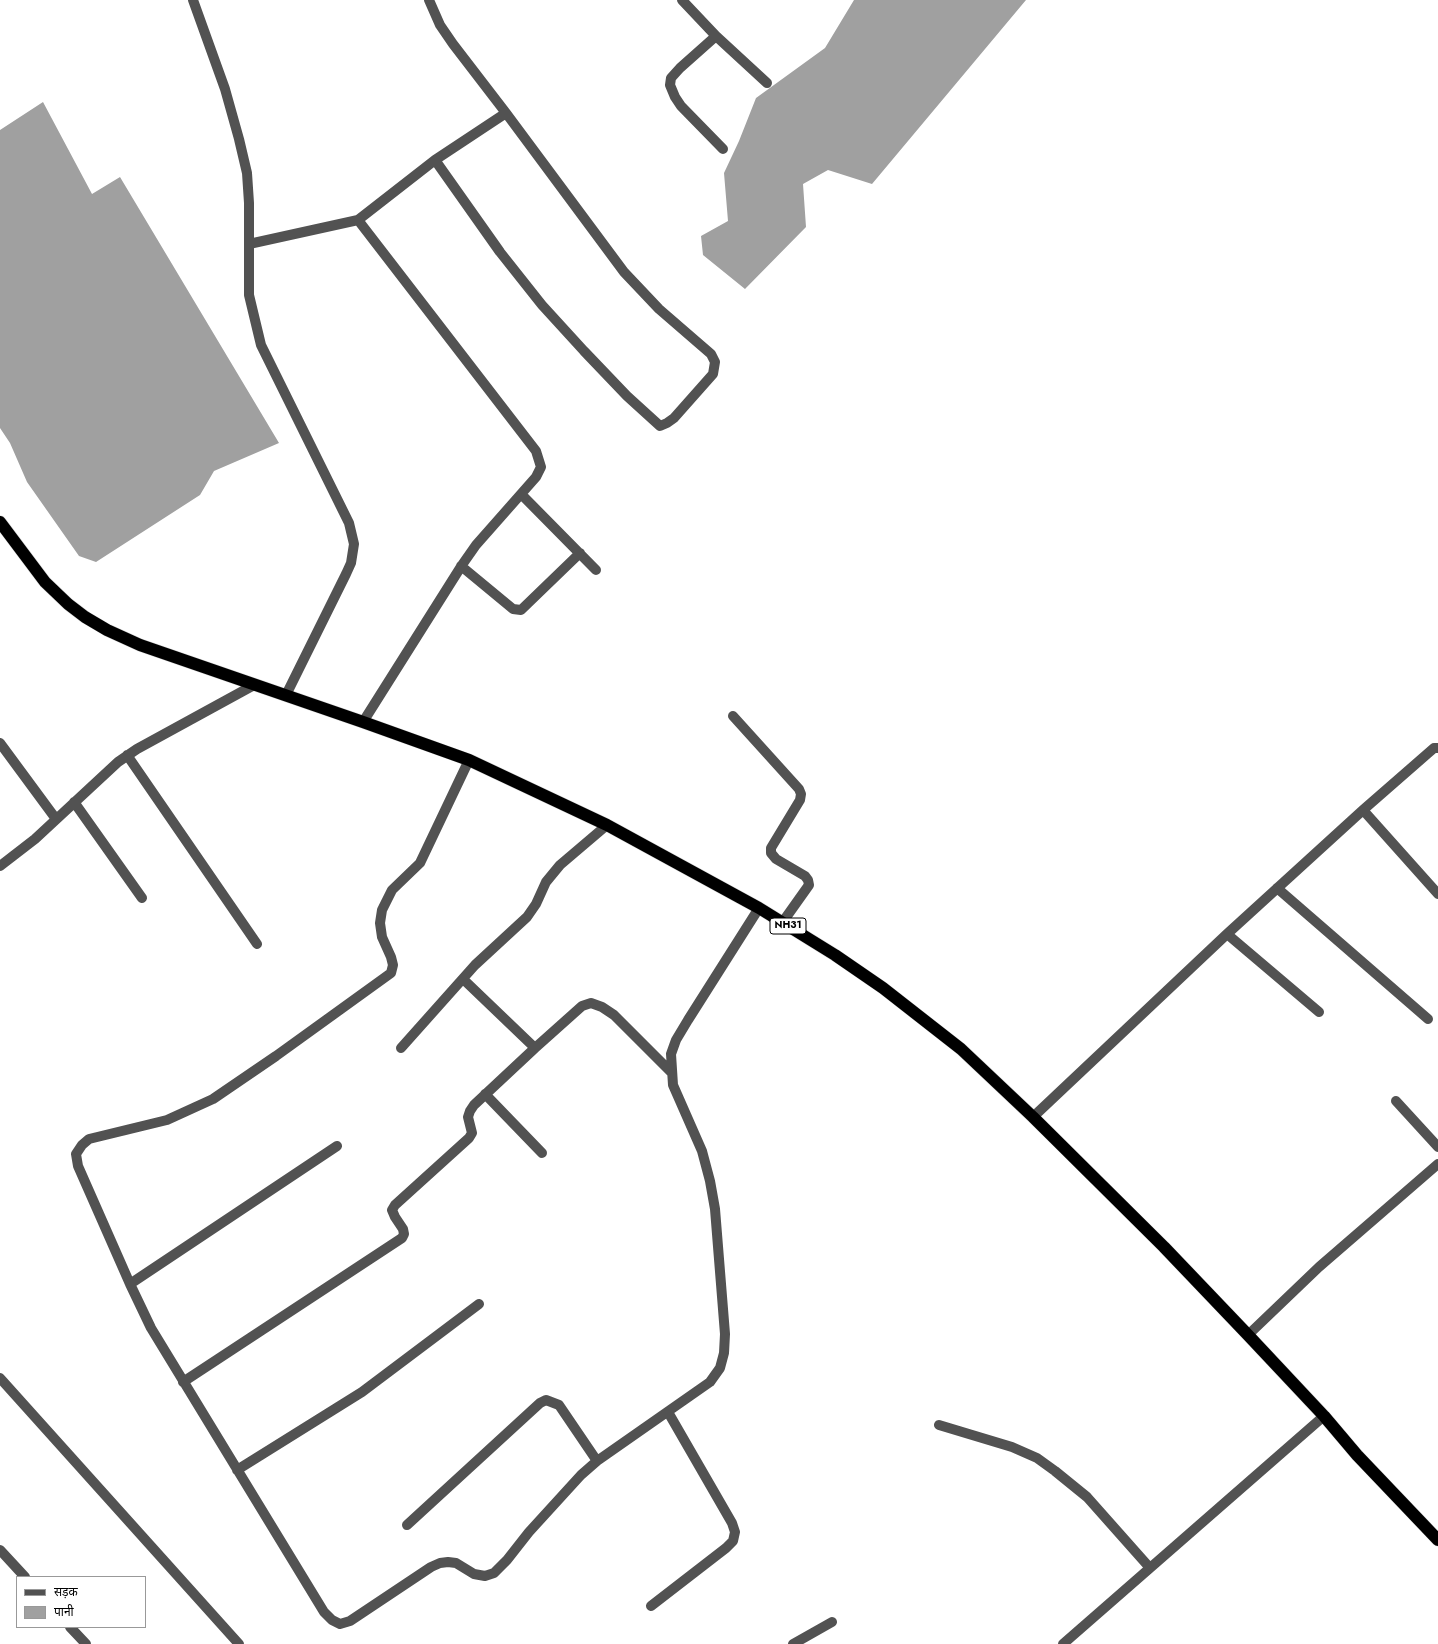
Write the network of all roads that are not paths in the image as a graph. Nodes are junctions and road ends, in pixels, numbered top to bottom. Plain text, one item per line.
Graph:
1 (193, 0) edge
2 (428, 0) edge
3 (682, 0) edge
4 (716, 36) junction
5 (767, 83) dead end
6 (506, 113) junction
7 (723, 149) dead end
8 (435, 160) junction
9 (358, 220) junction
10 (249, 244) junction
11 (521, 494) junction
12 (0, 522) edge
13 (580, 553) junction
14 (461, 566) junction
15 (596, 570) dead end
16 (254, 685) junction
17 (286, 695) junction
18 (733, 716) dead end
19 (363, 722) junction
20 (0, 743) edge
21 (1438, 748) edge
22 (128, 755) junction
23 (469, 760) junction
24 (74, 802) junction
25 (1363, 810) junction
26 (56, 818) junction
27 (606, 824) junction
28 (0, 866) edge
29 (1277, 888) junction
30 (1438, 894) edge
31 (142, 898) dead end
32 (759, 908) junction
33 (782, 923) junction
34 (1227, 934) junction
35 (257, 944) dead end
36 (463, 978) junction
37 (1319, 1012) dead end
38 (1428, 1019) dead end
39 (401, 1048) dead end
40 (535, 1048) junction
41 (671, 1072) junction
42 (485, 1094) junction
43 (1396, 1101) dead end
44 (1033, 1117) junction
45 (337, 1146) dead end
46 (1438, 1147) edge
47 (542, 1153) dead end
48 (1438, 1164) edge
49 (130, 1284) junction
50 (479, 1304) dead end
51 (1248, 1334) junction
52 (0, 1378) edge
53 (183, 1382) junction
54 (668, 1412) junction
55 (1324, 1416) junction
56 (938, 1425) dead end
57 (597, 1461) junction
58 (237, 1470) junction
59 (407, 1525) dead end
60 (1438, 1540) edge
61 (0, 1550) edge
62 (1150, 1568) junction
63 (24, 1576) edge
64 (651, 1606) dead end
65 (832, 1622) dead end
66 (71, 1628) edge
67 (86, 1644) edge
68 (239, 1644) edge
69 (793, 1644) edge
70 (1063, 1644) edge

1 - 10 street
2 - 6 street
3 - 4 street
4 - 5 street
4 - 7 street
6 - 8 street
6 - 8 street
8 - 9 street
9 - 10 street
9 - 11 street
10 - 17 street
11 - 13 street
11 - 14 street
12 - 16 highway, NH31
13 - 14 street
13 - 15 street
14 - 19 street
16 - 17 highway, NH31
16 - 22 street
17 - 19 highway, NH31
18 - 33 street
19 - 23 highway, NH31
20 - 26 street
21 - 25 street
22 - 24 street
22 - 35 street
23 - 27 highway, NH31
23 - 49 street
24 - 26 street
24 - 31 street
25 - 29 street
25 - 30 street
26 - 28 street
27 - 32 highway, NH31
27 - 36 street
29 - 34 street
29 - 38 street
32 - 33 highway, NH31
32 - 41 street
33 - 44 highway, NH31
34 - 37 street
34 - 44 street
36 - 39 street
36 - 40 street
40 - 41 street
40 - 42 street
41 - 54 street
42 - 47 street
42 - 53 street
43 - 46 street
44 - 51 highway, NH31
45 - 49 street
48 - 51 street
49 - 53 street
50 - 58 street
51 - 55 highway, NH31
52 - 68 street
53 - 58 street
54 - 57 street
54 - 64 street
55 - 60 highway, NH31
55 - 62 street
56 - 62 street
57 - 58 street
57 - 59 street
61 - 63 street
62 - 70 street
65 - 69 street
66 - 67 street

